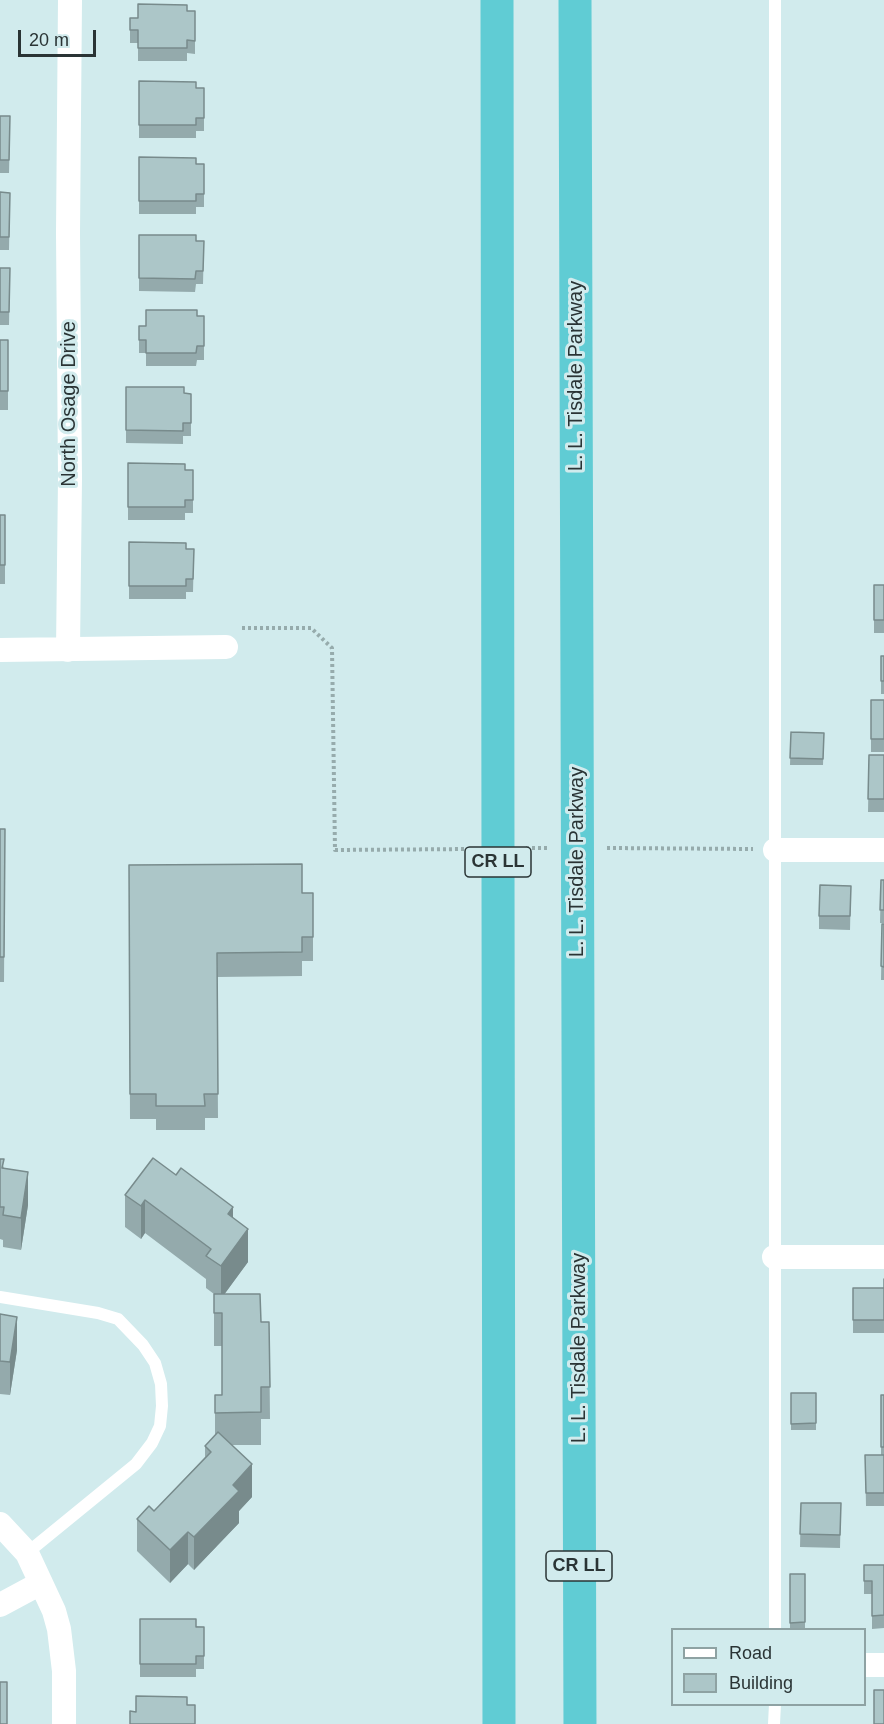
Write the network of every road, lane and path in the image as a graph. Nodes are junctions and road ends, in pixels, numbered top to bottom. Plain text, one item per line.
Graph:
1 (70, 0) edge
2 (497, 0) edge
3 (575, 0) edge
4 (775, 0) edge
5 (230, 637) joint
6 (0, 650) edge
7 (68, 650) junction
8 (525, 848) dead end
9 (560, 848) dead end
10 (606, 848) dead end
11 (478, 849) dead end
12 (764, 849) junction
13 (884, 850) edge
14 (774, 1257) junction
15 (884, 1257) edge
16 (0, 1297) edge
17 (0, 1524) edge
18 (27, 1552) junction
19 (41, 1583) junction
20 (0, 1605) edge
21 (775, 1628) edge
22 (866, 1665) edge
23 (884, 1665) edge
24 (775, 1706) edge
25 (64, 1724) edge
26 (499, 1724) edge
27 (580, 1724) edge
28 (774, 1724) edge

1 - 7 street, North Osage Drive
2 - 26 highway, CR LL
3 - 27 highway, L. L. Tisdale Parkway / CR LL
4 - 12 lane
5 - 7 street
5 - 11 path
6 - 7 street
8 - 9 path
10 - 12 path
12 - 13 street
12 - 14 lane
14 - 15 street
14 - 21 lane
16 - 18 lane
17 - 18 street
18 - 19 street
19 - 20 street
19 - 25 street
22 - 23 street
24 - 28 lane

